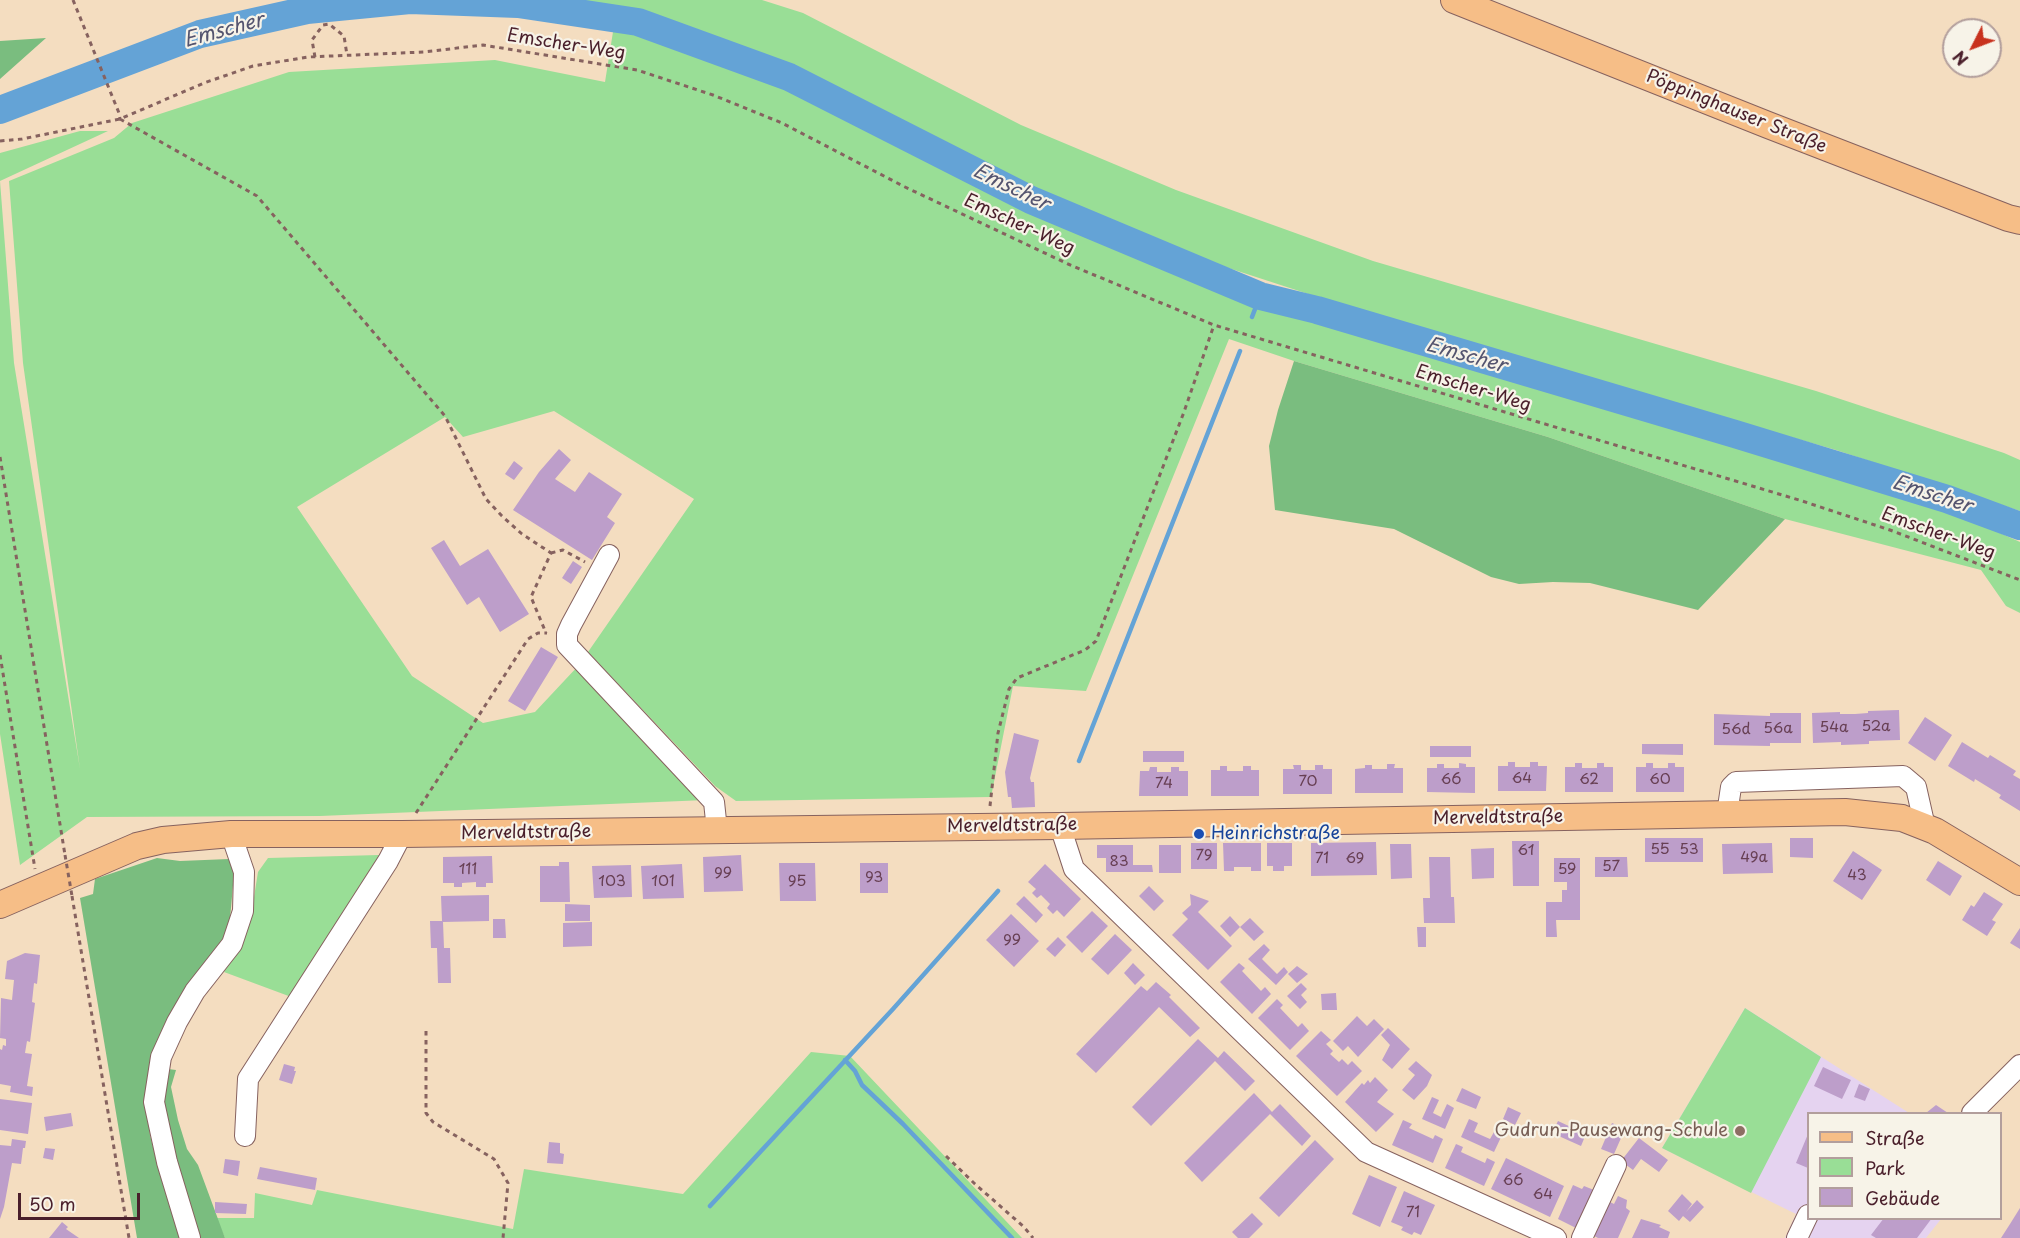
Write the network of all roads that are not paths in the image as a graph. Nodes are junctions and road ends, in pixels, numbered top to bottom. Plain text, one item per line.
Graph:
1 (1454, 0) edge
2 (2020, 221) edge
3 (605, 563) road end
4 (1727, 814) junction
5 (1060, 826) junction
6 (1925, 827) junction
7 (717, 830) junction
8 (231, 834) junction
9 (402, 834) junction
10 (2020, 882) edge
11 (0, 905) edge
12 (2020, 1065) edge
13 (1973, 1112) edge
14 (245, 1136) dead end
15 (1616, 1165) dead end
16 (1807, 1219) edge
17 (190, 1238) edge
18 (1557, 1238) edge
19 (1582, 1238) edge
20 (1797, 1238) edge

1 - 2 main road, Pöppinghauser Straße
3 - 7 street
4 - 5 main road, Merveldtstraße
4 - 6 main road, Merveldtstraße
4 - 6 street
5 - 7 main road, Merveldtstraße
5 - 18 street
6 - 10 main road, Merveldtstraße
7 - 9 main road, Merveldtstraße
8 - 9 main road, Merveldtstraße
8 - 11 main road, Merveldtstraße
8 - 17 street
9 - 14 street
12 - 13 street
15 - 19 street
16 - 20 street

